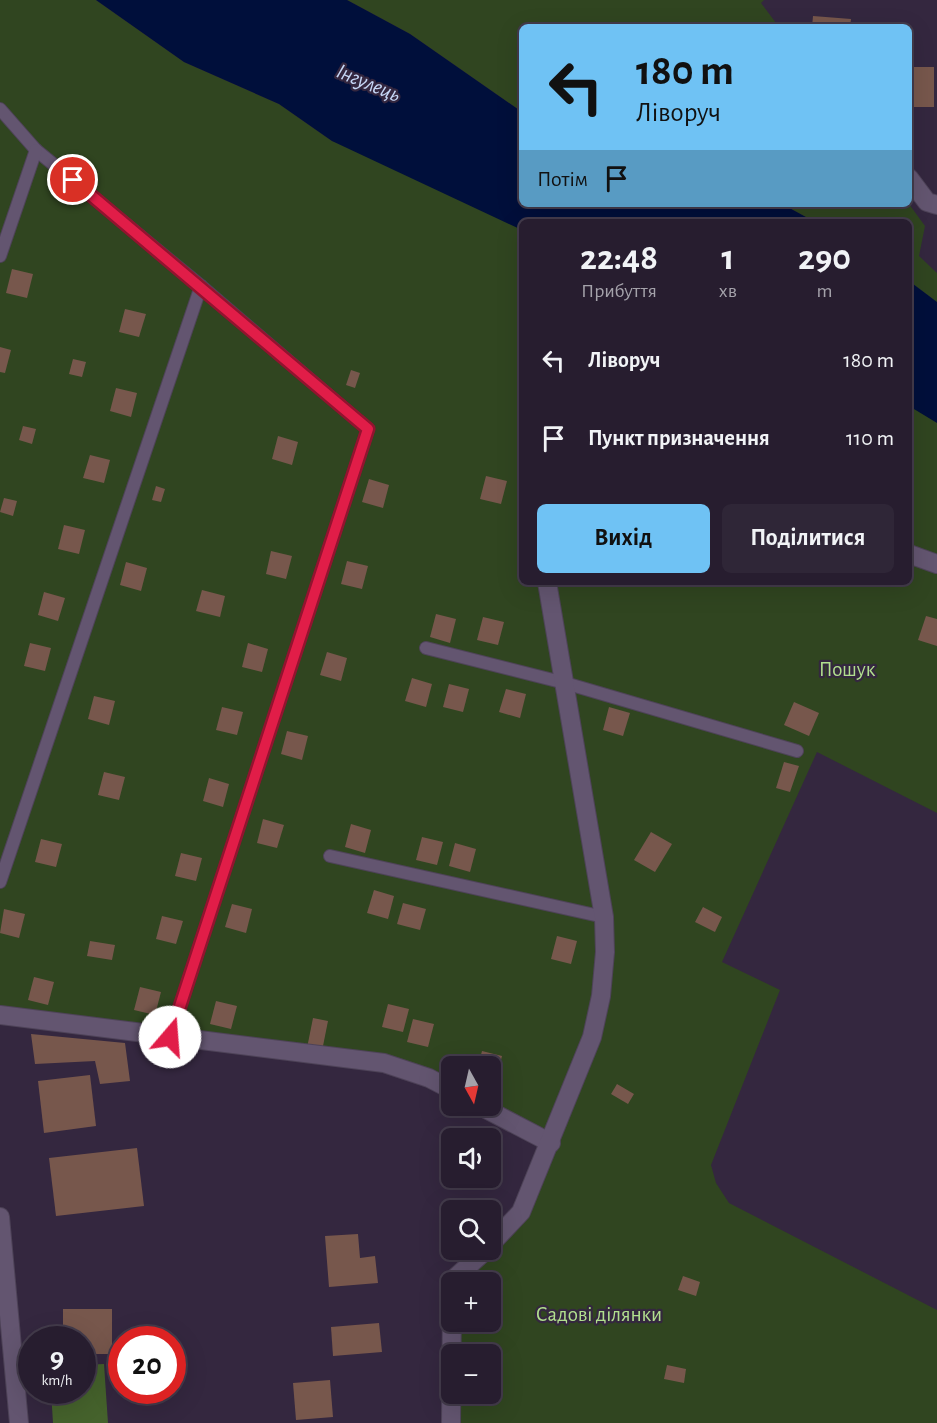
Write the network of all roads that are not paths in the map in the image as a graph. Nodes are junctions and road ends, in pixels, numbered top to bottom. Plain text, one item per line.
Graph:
1 (0, 109) edge
2 (36, 150) junction
3 (912, 182) edge
4 (937, 205) edge
5 (0, 256) edge
6 (201, 286) junction
7 (912, 555) edge
8 (937, 564) edge
9 (548, 585) edge
10 (426, 648) dead end
11 (565, 683) junction
12 (797, 751) dead end
13 (330, 856) dead end
14 (0, 882) edge
15 (604, 917) junction
16 (0, 1015) edge
17 (170, 1037) junction
18 (441, 1084) edge
19 (499, 1116) edge
20 (551, 1143) junction
21 (0, 1217) edge
22 (501, 1233) edge
23 (475, 1260) edge
24 (462, 1272) edge
25 (4, 1275) edge
26 (452, 1332) edge
27 (19, 1423) edge
28 (451, 1423) edge

1 - 2 lane
2 - 5 lane
2 - 6 lane
3 - 4 street
6 - 14 lane
6 - 17 lane
7 - 8 street
9 - 11 street
10 - 11 lane
11 - 12 lane
11 - 15 street
13 - 15 lane
15 - 20 street
16 - 17 street
17 - 18 street
19 - 20 street
20 - 22 street
21 - 25 street
23 - 24 street
25 - 27 street
26 - 28 street

